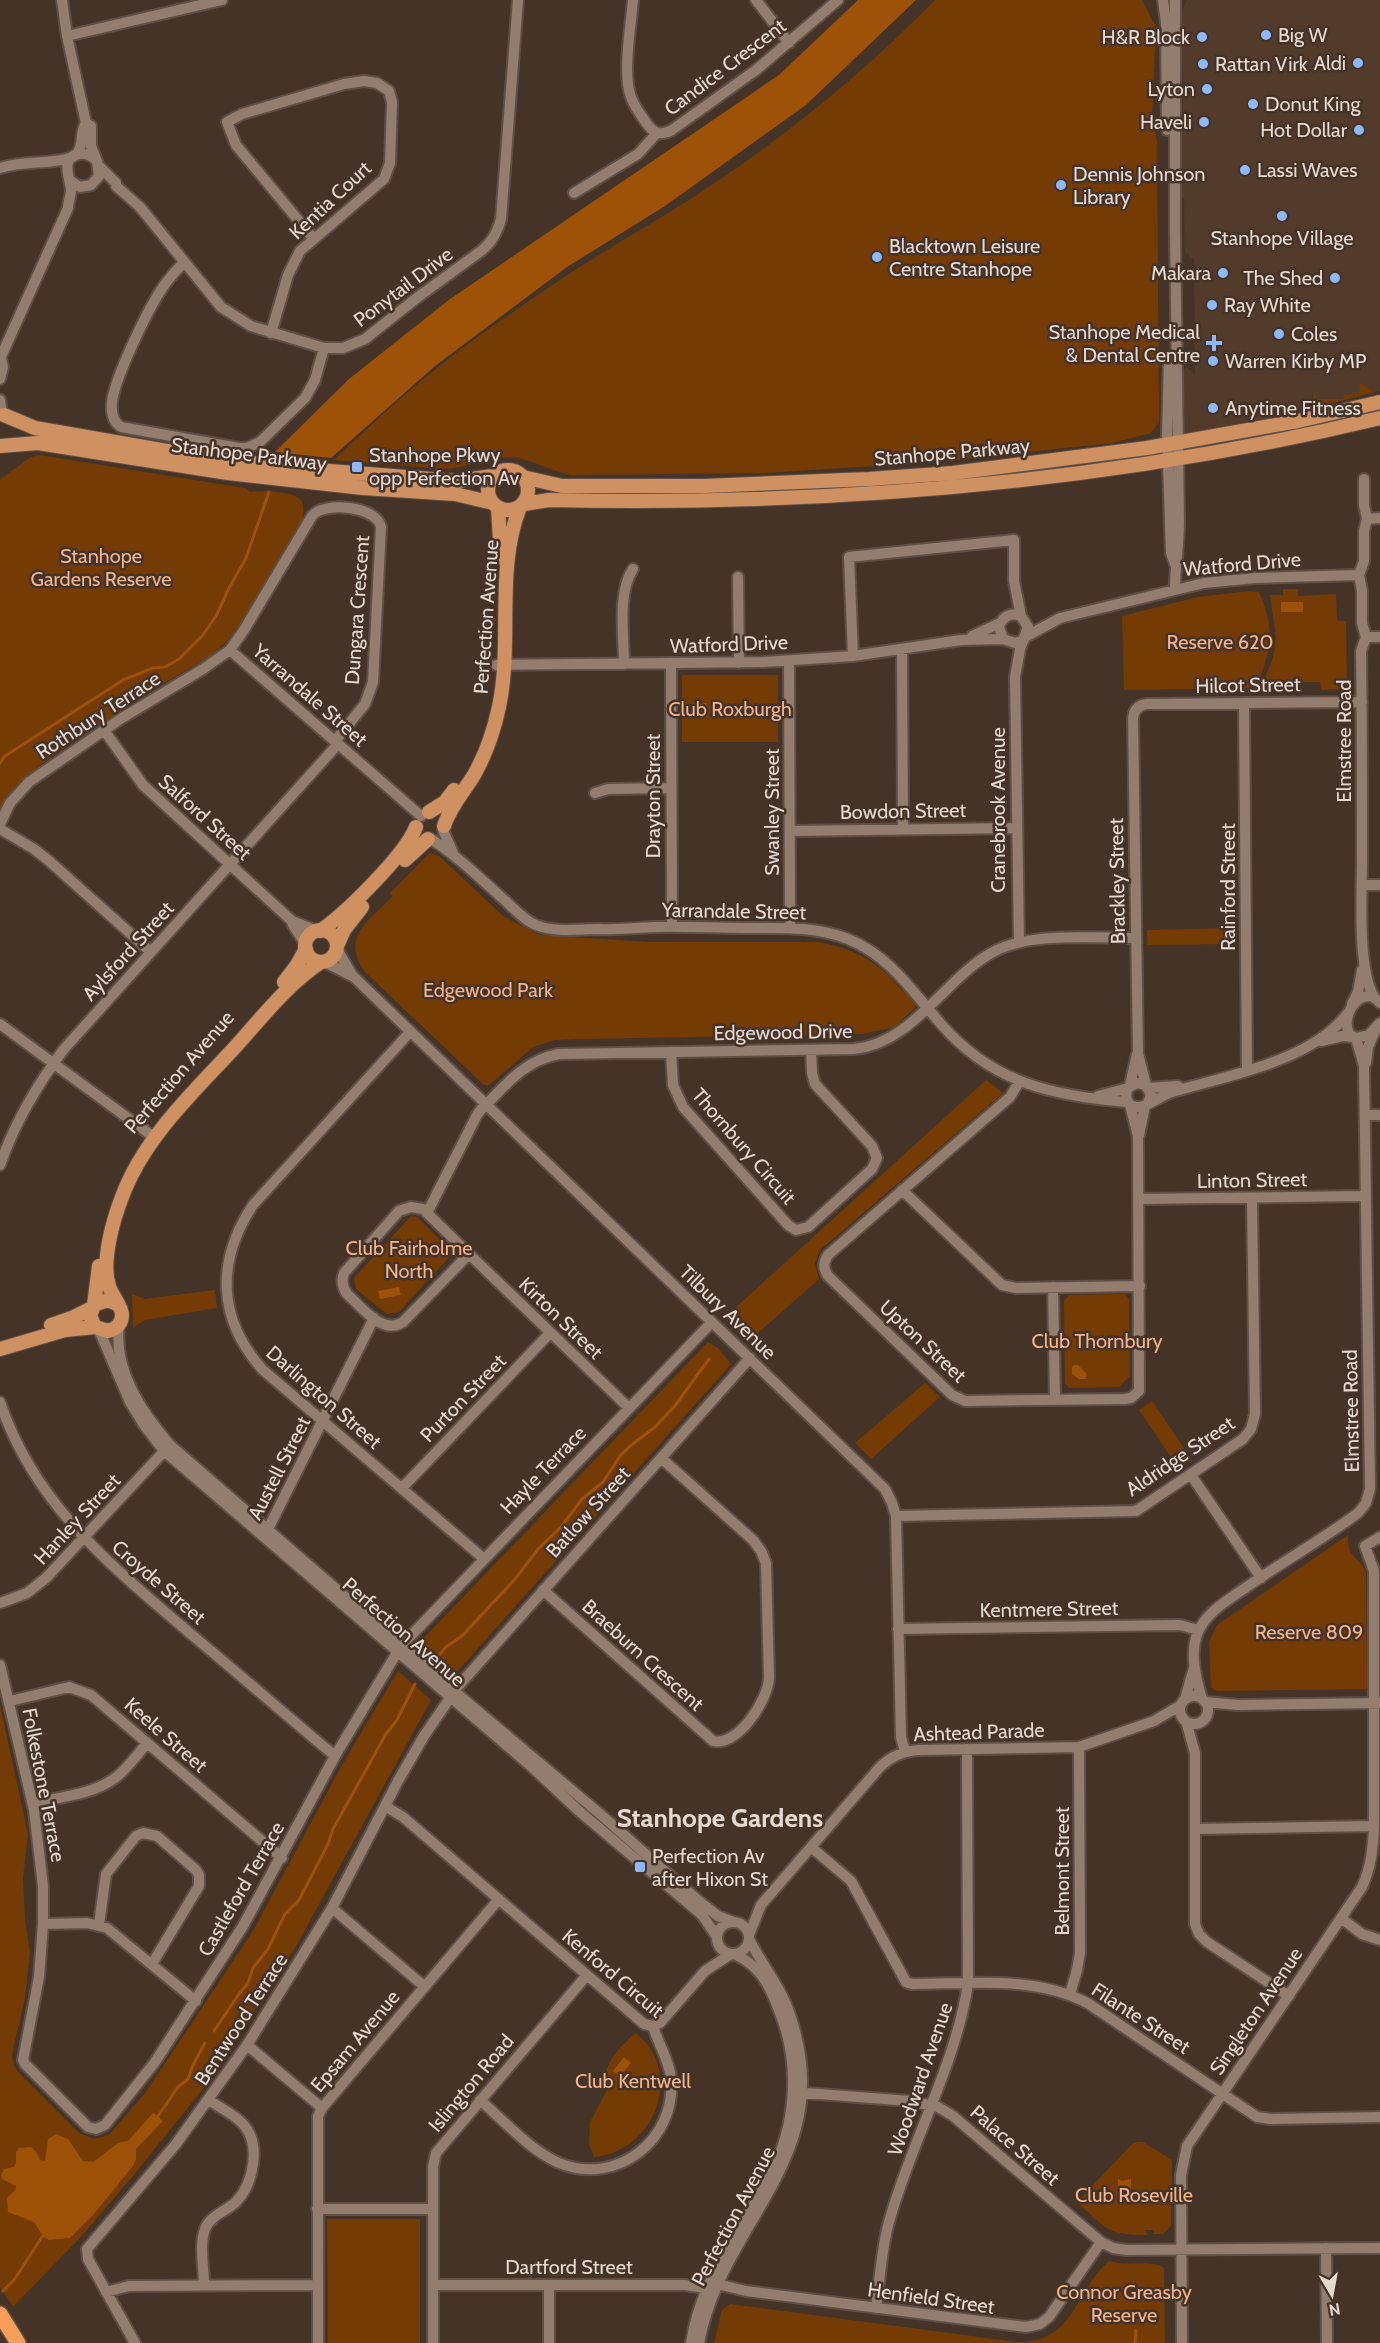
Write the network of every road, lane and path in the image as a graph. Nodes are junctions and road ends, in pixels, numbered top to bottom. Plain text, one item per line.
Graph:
1 (62, 0) edge
2 (222, 0) edge
3 (518, 0) edge
4 (633, 0) edge
5 (756, 0) edge
6 (838, 0) edge
7 (1163, 0) edge
8 (1176, 0) edge
9 (67, 36) junction
10 (789, 43) junction
11 (86, 123) junction
12 (657, 133) junction
13 (75, 156) junction
14 (42, 162) junction
15 (98, 164) junction
16 (0, 168) edge
17 (68, 178) junction
18 (89, 186) junction
19 (116, 186) junction
20 (574, 193) dead end
21 (68, 208) junction
22 (313, 238) junction
23 (184, 262) junction
24 (272, 333) junction
25 (324, 348) junction
26 (0, 358) edge
27 (0, 379) edge
28 (1380, 402) edge
29 (2, 410) edge
30 (1380, 418) edge
31 (1173, 444) junction
32 (0, 445) edge
33 (1174, 460) junction
34 (493, 476) junction
35 (523, 477) junction
36 (1364, 479) dead end
37 (495, 505) junction
38 (522, 505) junction
39 (1380, 518) edge
40 (1367, 519) junction
41 (633, 568) dead end
42 (1359, 575) junction
43 (738, 577) dead end
44 (1014, 581) junction
45 (1175, 589) junction
46 (1022, 617) junction
47 (1060, 618) junction
48 (1002, 621) junction
49 (1366, 637) junction
50 (1380, 637) edge
51 (1025, 638) junction
52 (961, 640) junction
53 (1005, 640) junction
54 (230, 650) junction
55 (902, 650) junction
56 (853, 656) junction
57 (789, 661) junction
58 (739, 663) junction
59 (624, 664) junction
60 (671, 664) junction
61 (500, 666) junction
62 (1015, 677) junction
63 (1362, 702) junction
64 (1244, 703) junction
65 (1137, 708) joint
66 (104, 730) junction
67 (337, 742) junction
68 (671, 788) junction
69 (595, 793) dead end
70 (422, 818) junction
71 (0, 824) edge
72 (444, 828) junction
73 (1017, 828) junction
74 (0, 829) edge
75 (903, 829) junction
76 (790, 831) junction
77 (429, 839) junction
78 (453, 853) junction
79 (230, 864) junction
80 (1362, 885) junction
81 (1380, 885) edge
82 (292, 921) junction
83 (672, 927) junction
84 (790, 928) junction
85 (319, 931) junction
86 (1136, 938) junction
87 (1018, 942) junction
88 (306, 947) junction
89 (337, 948) junction
90 (151, 952) junction
91 (323, 962) junction
92 (1364, 966) junction
93 (354, 977) junction
94 (1378, 1000) edge
95 (928, 1008) junction
96 (1349, 1010) junction
97 (0, 1024) edge
98 (1379, 1026) edge
99 (410, 1032) junction
100 (1354, 1037) junction
101 (1318, 1041) junction
102 (811, 1050) junction
103 (671, 1052) junction
104 (1138, 1054) junction
105 (53, 1063) junction
106 (1365, 1066) junction
107 (1247, 1071) junction
108 (1019, 1082) junction
109 (1129, 1086) junction
110 (1147, 1086) junction
111 (1188, 1086) junction
112 (1092, 1098) junction
113 (1129, 1103) junction
114 (486, 1104) junction
115 (1146, 1104) junction
116 (1365, 1115) junction
117 (1380, 1115) edge
118 (151, 1136) junction
119 (1138, 1136) junction
120 (0, 1165) edge
121 (902, 1190) junction
122 (1365, 1196) junction
123 (1252, 1198) junction
124 (1139, 1199) junction
125 (427, 1213) junction
126 (469, 1254) junction
127 (1140, 1286) junction
128 (1053, 1287) junction
129 (117, 1304) junction
130 (93, 1306) junction
131 (375, 1318) junction
132 (712, 1322) junction
133 (119, 1324) junction
134 (97, 1329) junction
135 (550, 1333) junction
136 (0, 1340) edge
137 (0, 1349) edge
138 (750, 1358) junction
139 (1055, 1400) junction
140 (0, 1402) edge
141 (629, 1408) junction
142 (323, 1421) junction
143 (167, 1448) junction
144 (661, 1458) junction
145 (1191, 1475) junction
146 (402, 1488) junction
147 (896, 1516) junction
148 (265, 1534) junction
149 (1380, 1537) edge
150 (83, 1538) junction
151 (483, 1558) junction
152 (1261, 1578) junction
153 (543, 1590) junction
154 (0, 1603) edge
155 (898, 1629) junction
156 (1198, 1630) junction
157 (399, 1649) junction
158 (0, 1665) edge
159 (1194, 1668) junction
160 (452, 1695) junction
161 (10, 1701) junction
162 (1204, 1701) junction
163 (1183, 1702) junction
164 (1377, 1703) edge
165 (1238, 1705) junction
166 (1204, 1719) junction
167 (1184, 1720) junction
168 (1154, 1721) junction
169 (147, 1743) junction
170 (1079, 1747) junction
171 (967, 1749) junction
172 (905, 1752) junction
173 (1195, 1753) junction
174 (335, 1756) junction
175 (33, 1803) junction
176 (385, 1806) junction
177 (1376, 1823) edge
178 (1195, 1829) junction
179 (811, 1847) junction
180 (282, 1858) junction
181 (499, 1899) junction
182 (761, 1905) junction
183 (332, 1908) junction
184 (1341, 1918) junction
185 (734, 1922) junction
186 (43, 1924) junction
187 (99, 1924) junction
188 (749, 1937) junction
189 (717, 1939) junction
190 (1380, 1940) edge
191 (733, 1954) junction
192 (152, 1964) junction
193 (705, 1971) junction
194 (586, 1975) junction
195 (968, 1984) junction
196 (425, 1987) junction
197 (1070, 1994) junction
198 (1289, 1996) junction
199 (196, 2001) junction
200 (654, 2026) junction
201 (247, 2045) junction
202 (798, 2092) junction
203 (1222, 2093) junction
204 (209, 2100) junction
205 (480, 2100) junction
206 (931, 2105) junction
207 (322, 2108) junction
208 (1380, 2117) edge
209 (96, 2129) joint
210 (317, 2209) junction
211 (433, 2209) junction
212 (1101, 2242) junction
213 (1326, 2248) junction
214 (1380, 2248) edge
215 (1182, 2249) junction
216 (717, 2284) junction
217 (204, 2285) junction
218 (317, 2285) junction
219 (433, 2285) junction
220 (549, 2285) junction
221 (705, 2288) junction
222 (106, 2292) junction
223 (876, 2308) junction
224 (0, 2314) edge
225 (18, 2343) edge
226 (135, 2343) edge
227 (318, 2343) edge
228 (433, 2343) edge
229 (549, 2343) edge
230 (691, 2343) edge
231 (699, 2343) edge
232 (1182, 2343) edge
233 (1327, 2343) edge

1 - 9 street
2 - 9 street
3 - 25 street, Ponytail Drive
4 - 12 street, Candice Crescent
5 - 10 street
6 - 10 street, Candice Crescent
7 - 8 street
7 - 31 street
8 - 31 street
9 - 11 street
10 - 12 street, Candice Crescent
11 - 13 street
11 - 15 street
12 - 20 street
13 - 14 street
13 - 15 street
13 - 17 street
14 - 16 street
14 - 17 street
15 - 18 street
15 - 19 street, Ponytail Drive
17 - 18 street
17 - 21 street
18 - 19 street
18 - 21 street
19 - 23 street, Ponytail Drive
21 - 26 street
22 - 22 street, Kentia Court
22 - 24 street, Kentia Court
23 - 24 street, Ponytail Drive
23 - 25 street
24 - 25 street, Ponytail Drive
26 - 27 street
28 - 31 main road, Stanhope Parkway
29 - 32 main road
29 - 34 main road, Stanhope Parkway
30 - 33 main road, Stanhope Parkway
31 - 33 street
31 - 35 main road, Stanhope Parkway
32 - 37 main road, Stanhope Parkway
33 - 38 main road, Stanhope Parkway
33 - 45 street
34 - 35 main road
34 - 37 main road
35 - 38 main road
36 - 40 street, Elmstree Road
37 - 38 main road
37 - 61 main road, Perfection Avenue
38 - 61 main road, Perfection Avenue
39 - 40 street
40 - 42 street, Elmstree Road
41 - 59 street
42 - 45 street, Watford Drive
42 - 49 street, Elmstree Road
43 - 58 street
44 - 46 street
44 - 48 street
44 - 56 street
45 - 47 street, Watford Drive
46 - 47 street, Watford Drive
46 - 48 street
46 - 51 street
47 - 51 street, Watford Drive
48 - 52 street, Watford Drive
48 - 53 street
49 - 50 street
49 - 63 street, Elmstree Road
51 - 53 street
51 - 62 street, Cranebrook Avenue
52 - 53 street, Watford Drive
52 - 55 street, Watford Drive
53 - 62 street, Cranebrook Avenue
54 - 66 street, Rothbury Terrace
54 - 67 street, Yarrandale Street
54 - 67 street, Dungara Crescent
55 - 56 street, Watford Drive
55 - 75 street
56 - 57 street, Watford Drive
57 - 58 street, Watford Drive
57 - 76 street, Swanley Street
58 - 60 street, Watford Drive
59 - 60 street, Watford Drive
59 - 61 street, Watford Drive
60 - 68 street, Drayton Street
61 - 70 main road, Perfection Avenue
61 - 72 main road, Perfection Avenue
62 - 73 street, Cranebrook Avenue
63 - 64 street, Hilcot Street
63 - 80 street, Elmstree Road
64 - 65 street, Hilcot Street
64 - 107 street, Rainford Street
65 - 86 street, Brackley Street
66 - 71 street, Rothbury Terrace
66 - 79 street, Salford Street
67 - 70 street, Yarrandale Street
67 - 79 street, Aylsford Street
68 - 69 street
68 - 83 street, Drayton Street
70 - 72 main road
70 - 77 main road
70 - 85 main road, Perfection Avenue
72 - 77 main road
72 - 78 street, Yarrandale Street
73 - 75 street, Bowdon Street
73 - 87 street, Cranebrook Avenue
74 - 90 street
75 - 76 street, Bowdon Street
76 - 84 street, Swanley Street
77 - 78 street, Yarrandale Street
77 - 89 main road
78 - 83 street, Yarrandale Street
79 - 82 street, Salford Street
79 - 90 street, Aylsford Street
80 - 81 street
80 - 92 street, Elmstree Road
82 - 85 street, Salford Street
82 - 88 street, Salford Street
83 - 84 street, Yarrandale Street
84 - 95 street, Yarrandale Street
85 - 88 main road
85 - 89 main road
86 - 87 street, Edgewood Drive
86 - 104 street, Brackley Street
87 - 95 street, Edgewood Drive
88 - 91 main road
88 - 118 main road, Perfection Avenue
89 - 91 main road
89 - 93 street, Tilbury Avenue
90 - 105 street, Aylsford Street
91 - 93 street, Tilbury Avenue
91 - 118 main road, Perfection Avenue
92 - 94 street, Elmstree Road
92 - 96 street, Elmstree Road
93 - 99 street, Tilbury Avenue
94 - 96 street
95 - 102 street, Edgewood Drive
95 - 108 street, Yarrandale Street
96 - 100 street, Elmstree Road
96 - 101 street
97 - 105 street
98 - 100 street
98 - 106 street, Elmstree Road
99 - 114 street, Tilbury Avenue
99 - 142 street, Darlington Street
100 - 101 street
100 - 106 street, Elmstree Road
101 - 107 street
102 - 103 street, Edgewood Drive
102 - 103 street, Thornbury Circuit
103 - 114 street, Edgewood Drive
104 - 109 street, Brackley Street
104 - 110 street, Brackley Street
105 - 118 street
105 - 120 street, Aylsford Street
106 - 116 street, Elmstree Road
107 - 111 street
108 - 112 street, Yarrandale Street
108 - 121 street, Upton Street
109 - 110 street
109 - 112 street, Yarrandale Street
109 - 113 street
110 - 111 street
110 - 115 street
111 - 115 street
112 - 113 street, Yarrandale Street
113 - 115 street
113 - 119 street, Upton Street
114 - 125 street, Edgewood Drive
114 - 132 street, Tilbury Avenue
115 - 119 street, Upton Street
116 - 117 street
116 - 122 street, Elmstree Road
118 - 129 main road, Perfection Avenue
118 - 130 main road, Perfection Avenue
119 - 124 street, Upton Street
121 - 128 street
121 - 139 street, Upton Street
122 - 123 street, Linton Street
122 - 152 street, Elmstree Road
123 - 124 street, Linton Street
123 - 145 street, Aldridge Street
124 - 127 street, Upton Street
125 - 126 street, Kirton Street
125 - 131 street
126 - 131 street
126 - 135 street, Kirton Street
127 - 128 street
127 - 139 street, Upton Street
128 - 139 street
129 - 130 main road
129 - 133 main road
130 - 134 main road
130 - 136 main road
131 - 142 street, Austell Street
132 - 138 street, Tilbury Avenue
132 - 141 street, Hayle Terrace
133 - 134 main road
133 - 143 street, Perfection Avenue
134 - 137 main road
134 - 143 street, Perfection Avenue
135 - 141 street, Kirton Street
135 - 146 street, Purton Street
138 - 144 street, Batlow Street
138 - 147 street, Tilbury Avenue
140 - 150 street, Croyde Street
141 - 151 street, Hayle Terrace
142 - 146 street, Darlington Street
142 - 148 street, Austell Street
143 - 148 street, Perfection Avenue
143 - 150 street, Hanley Street
144 - 153 street, Batlow Street
144 - 153 street, Braeburn Crescent
145 - 147 street, Aldridge Street
145 - 152 street
146 - 151 street, Darlington Street
147 - 155 street, Tilbury Avenue
148 - 157 street, Perfection Avenue
149 - 164 street, Singleton Avenue
150 - 154 street, Hanley Street
150 - 174 street, Croyde Street
151 - 157 street, Hayle Terrace
152 - 156 street, Elmstree Road
153 - 160 street, Batlow Street
155 - 156 street, Kentmere Street
155 - 172 street, Tilbury Avenue
156 - 159 street
157 - 160 street, Perfection Avenue
157 - 174 street, Castleford Terrace
158 - 161 street, Folkestone Terrace
159 - 162 street
159 - 163 street
160 - 176 street, Bentwood Terrace
160 - 185 street, Perfection Avenue
160 - 189 street, Perfection Avenue
161 - 169 street, Keele Street
161 - 175 street, Folkestone Terrace
162 - 163 street
162 - 165 street
162 - 166 street
163 - 167 street
163 - 168 street, Ashtead Parade
164 - 165 street
164 - 177 street, Singleton Avenue
165 - 166 street
166 - 167 street
166 - 173 street
167 - 168 street, Ashtead Parade
167 - 173 street
168 - 170 street, Ashtead Parade
169 - 175 street
169 - 180 street, Keele Street
170 - 171 street, Ashtead Parade
170 - 197 street, Belmont Street
171 - 172 street, Ashtead Parade
171 - 195 street, Woodward Avenue
172 - 179 street, Ashtead Parade
173 - 178 street
174 - 180 street, Castleford Terrace
175 - 186 street, Folkestone Terrace
176 - 181 street, Kenford Circuit
176 - 183 street, Bentwood Terrace
177 - 178 street
177 - 184 street, Singleton Avenue
178 - 198 street
179 - 182 street, Ashtead Parade
179 - 195 street, Filante Street
180 - 199 street, Castleford Terrace
181 - 194 street, Kenford Circuit
181 - 196 street, Epsam Avenue
182 - 185 street, Ashtead Parade
182 - 188 street, Ashtead Parade
183 - 196 street
183 - 201 street, Bentwood Terrace
184 - 190 street
184 - 198 street, Singleton Avenue
185 - 188 street
185 - 189 street
186 - 187 street
186 - 209 street, Folkestone Terrace
187 - 192 street
187 - 192 street
188 - 191 street
188 - 202 street, Perfection Avenue
189 - 191 street
189 - 193 street
191 - 193 street
191 - 202 street, Perfection Avenue
192 - 199 street
193 - 200 street
194 - 200 street, Kenford Circuit
194 - 205 street, Islington Road
195 - 197 street, Filante Street
195 - 206 street, Woodward Avenue
196 - 207 street, Epsam Avenue
197 - 203 street, Filante Street
198 - 203 street, Singleton Avenue
199 - 209 street, Castleford Terrace
200 - 205 street, Kenford Circuit
201 - 204 street, Bentwood Terrace
201 - 207 street
202 - 206 street, Palace Street
202 - 216 street, Perfection Avenue
202 - 221 street, Perfection Avenue
203 - 208 street, Filante Street
203 - 215 street, Singleton Avenue
204 - 217 street
204 - 222 street, Bentwood Terrace
205 - 211 street, Islington Road
206 - 212 street, Palace Street
206 - 223 street, Woodward Avenue
207 - 210 street, Epsam Avenue
210 - 211 street
210 - 218 street, Epsam Avenue
211 - 219 street, Islington Road
212 - 215 street, Palace Street
212 - 223 street, Henfield Street
213 - 214 street, Palace Street
213 - 215 street, Palace Street
213 - 233 street
215 - 232 street, Singleton Avenue
216 - 223 street, Henfield Street
216 - 231 street, Perfection Avenue
217 - 218 street
217 - 222 street
218 - 227 street, Epsam Avenue
219 - 220 street, Dartford Street
219 - 228 street, Islington Road
220 - 221 street, Dartford Street
220 - 229 street
221 - 230 street, Perfection Avenue
222 - 226 street, Bentwood Terrace
224 - 225 highway

